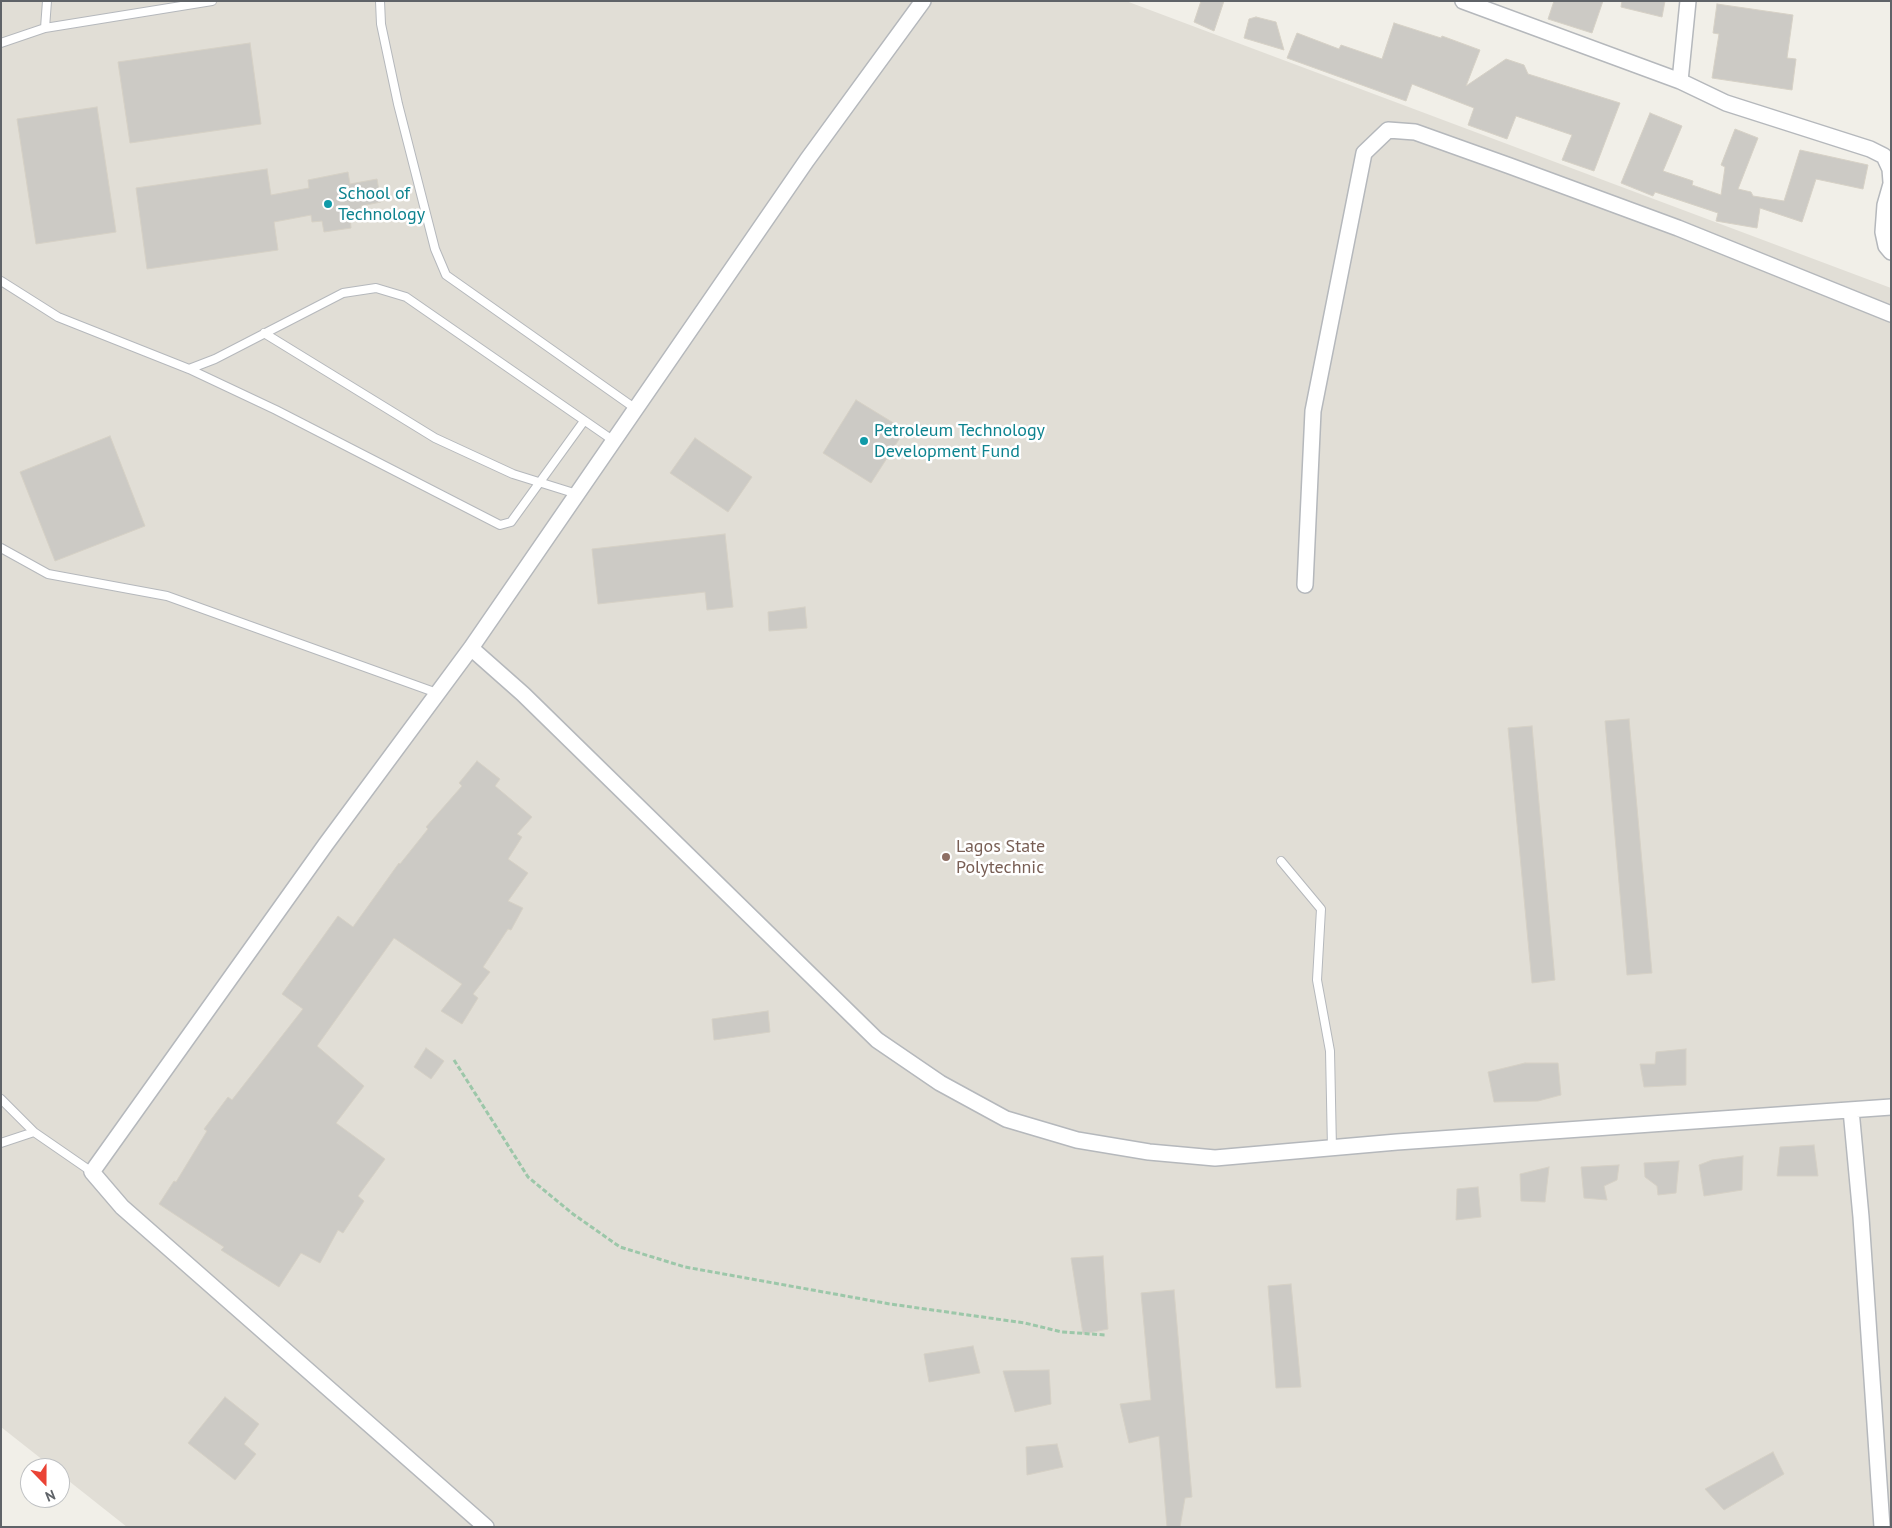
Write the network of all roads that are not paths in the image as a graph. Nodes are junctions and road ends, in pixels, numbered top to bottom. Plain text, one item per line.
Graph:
1 (48, 1) edge
2 (212, 1) edge
3 (380, 1) edge
4 (923, 1) edge
5 (1463, 1) edge
6 (1688, 1) edge
7 (45, 28) junction
8 (1, 43) edge
9 (1680, 81) junction
10 (1891, 183) edge
11 (1891, 252) edge
12 (1, 281) edge
13 (1891, 314) edge
14 (264, 333) junction
15 (189, 369) junction
16 (636, 409) junction
17 (584, 421) junction
18 (614, 442) junction
19 (540, 482) junction
20 (578, 494) junction
21 (1, 548) edge
22 (1305, 585) dead end
23 (471, 648) junction
24 (437, 693) junction
25 (1281, 861) dead end
26 (1, 1100) edge
27 (1891, 1107) edge
28 (1851, 1110) junction
29 (34, 1132) junction
30 (1, 1143) edge
31 (1332, 1149) junction
32 (92, 1172) junction
33 (486, 1527) edge
34 (1882, 1527) edge

1 - 7 lane
2 - 7 lane
3 - 16 lane
4 - 16 street
5 - 9 street
6 - 9 street
7 - 8 lane
9 - 10 street
10 - 11 street
12 - 15 lane
13 - 22 street
14 - 15 lane
14 - 17 lane
14 - 19 lane
15 - 19 lane
16 - 18 street
17 - 18 lane
17 - 19 lane
18 - 20 street
19 - 20 lane
20 - 23 street
21 - 24 lane
23 - 24 street
23 - 31 street
24 - 32 street
25 - 31 lane
26 - 29 lane
27 - 28 street
28 - 31 street
28 - 34 street
29 - 30 lane
29 - 32 lane
32 - 33 street

